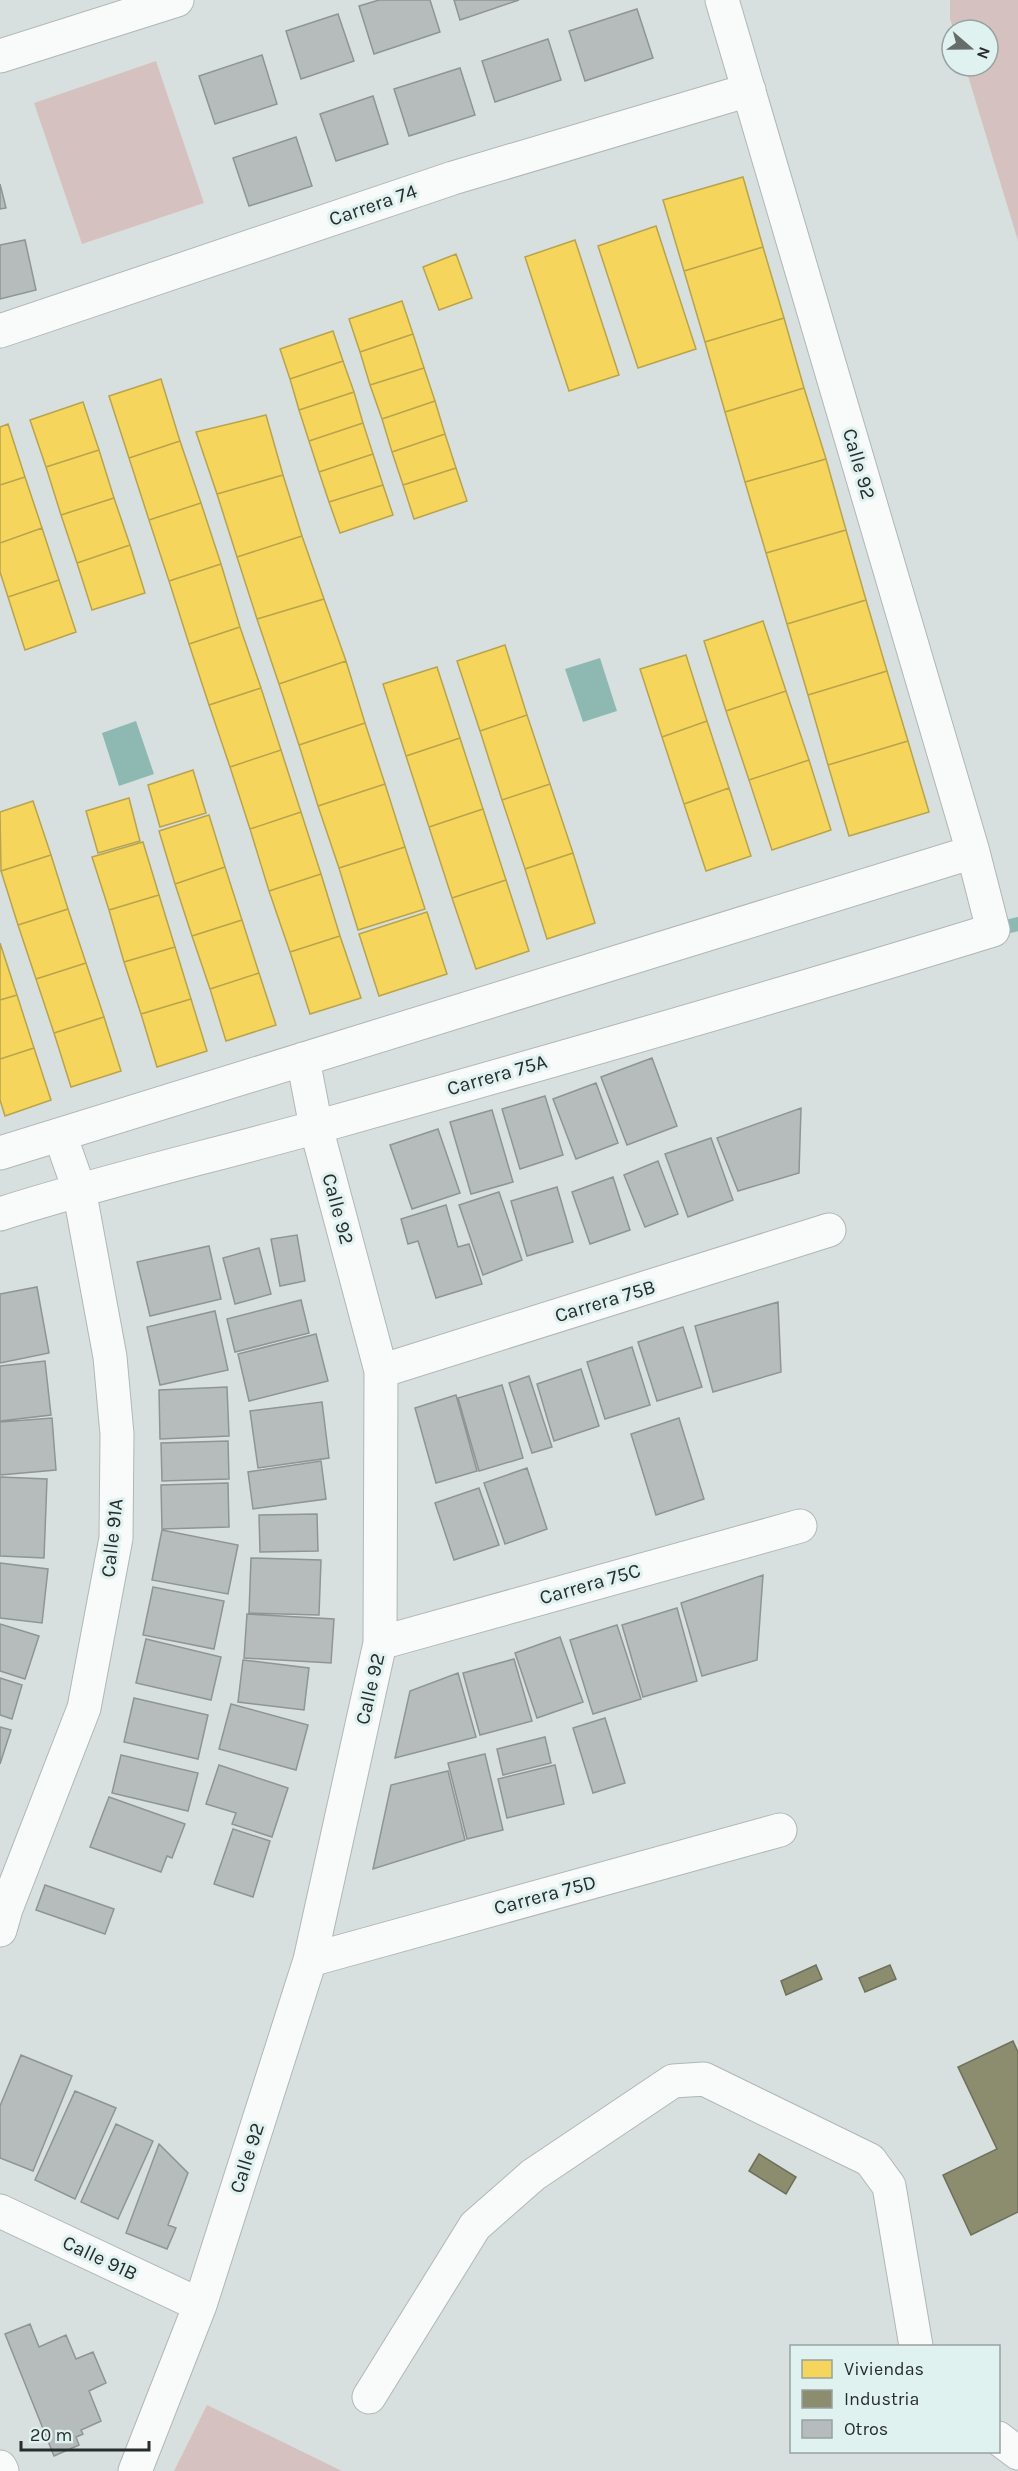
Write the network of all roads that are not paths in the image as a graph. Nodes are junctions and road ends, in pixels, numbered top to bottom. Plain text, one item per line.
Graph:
1 (177, 0) edge
2 (722, 0) edge
3 (0, 56) edge
4 (750, 90) junction
5 (0, 331) edge
6 (973, 852) junction
7 (993, 930) joint
8 (303, 1059) junction
9 (316, 1127) junction
10 (60, 1135) junction
11 (0, 1153) edge
12 (79, 1189) junction
13 (0, 1214) edge
14 (829, 1230) dead end
15 (381, 1371) junction
16 (800, 1526) dead end
17 (380, 1643) junction
18 (780, 1830) dead end
19 (0, 1930) edge
20 (309, 1960) junction
21 (0, 2211) edge
22 (200, 2305) junction
23 (916, 2345) edge
24 (369, 2397) dead end
25 (1000, 2439) edge
26 (1018, 2453) edge
27 (135, 2471) edge

1 - 3 street
2 - 4 street, Calle 92
4 - 5 street, Carrera 74
4 - 6 street, Calle 92
6 - 7 street, Calle 92
6 - 8 street
7 - 9 street, Carrera 75A
8 - 9 street, Calle 92
8 - 10 street
9 - 12 street, Carrera 75A
9 - 15 street, Calle 92
10 - 11 street
10 - 12 street, Calle 91A
12 - 13 street, Carrera 75A
12 - 19 street, Calle 91A
14 - 15 street, Carrera 75B
15 - 17 street, Calle 92
16 - 17 street, Carrera 75C
17 - 20 street, Calle 92
18 - 20 street, Carrera 75D
20 - 22 street, Calle 92
21 - 22 street, Calle 91B
22 - 27 street, Calle 92
23 - 24 street
25 - 26 street

